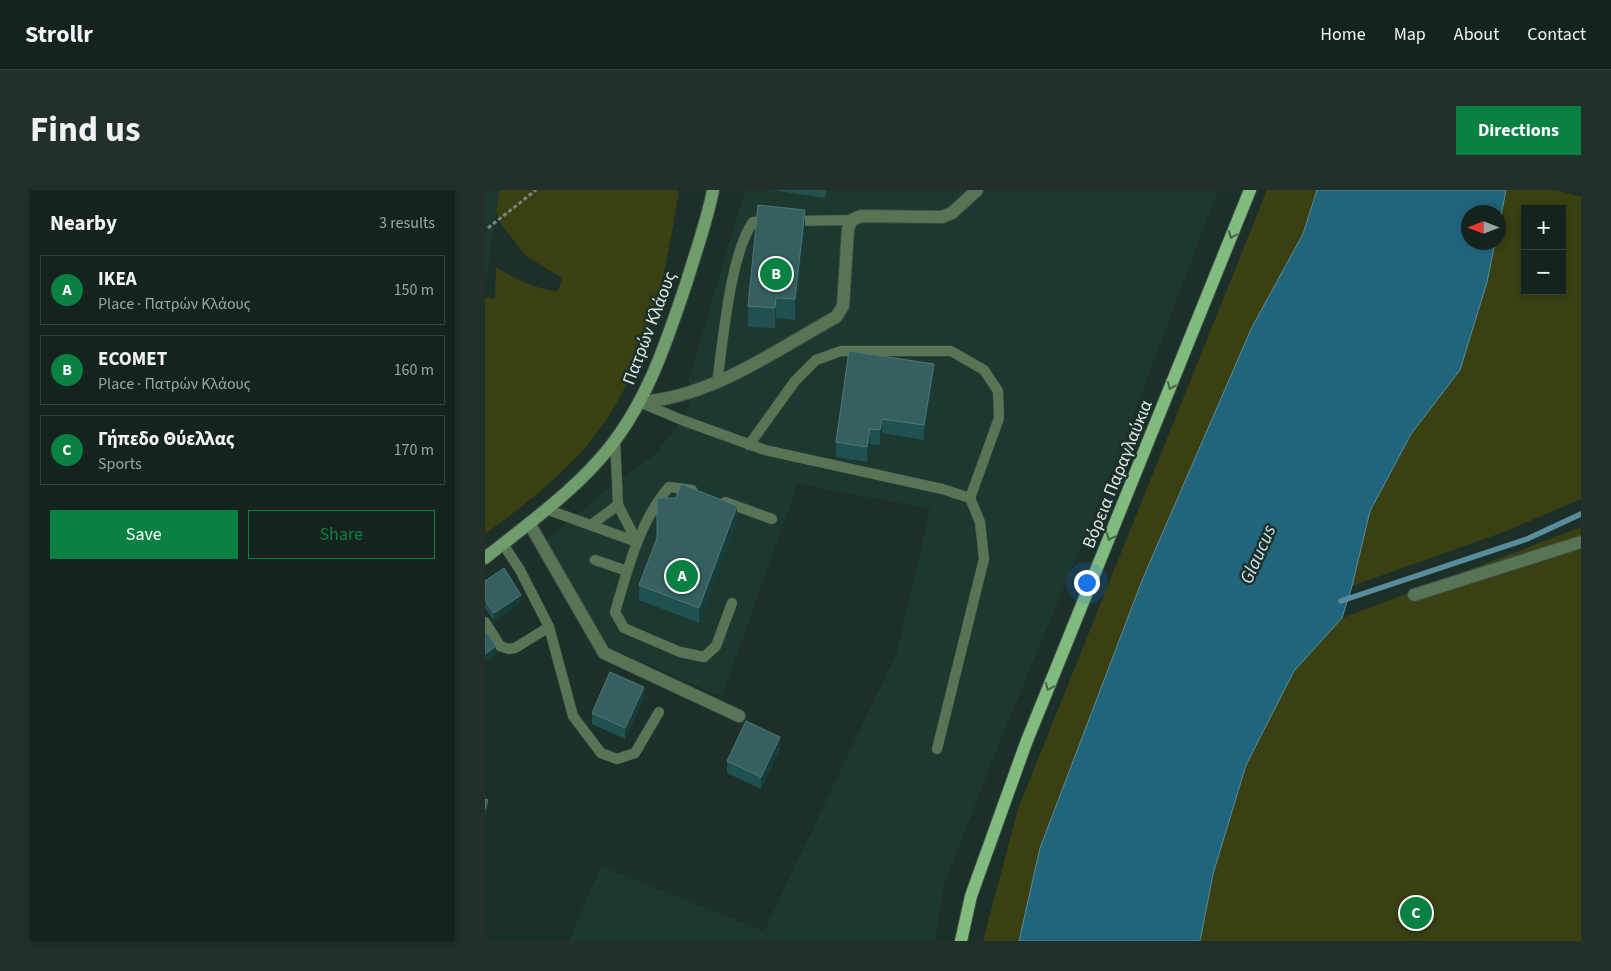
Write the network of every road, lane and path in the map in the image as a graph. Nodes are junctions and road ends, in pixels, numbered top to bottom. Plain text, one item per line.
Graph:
1 (537, 190) edge
2 (977, 190) edge
3 (1250, 190) edge
4 (711, 192) edge
5 (852, 220) junction
6 (489, 228) dead end
7 (717, 383) junction
8 (639, 402) junction
9 (615, 439) junction
10 (749, 445) junction
11 (970, 498) junction
12 (618, 505) junction
13 (546, 509) junction
14 (772, 519) dead end
15 (529, 523) junction
16 (591, 525) junction
17 (637, 542) junction
18 (1581, 542) edge
19 (503, 544) junction
20 (485, 558) edge
21 (595, 560) dead end
22 (627, 571) junction
23 (1414, 595) dead end
24 (732, 603) dead end
25 (485, 622) edge
26 (549, 627) junction
27 (659, 712) dead end
28 (739, 716) dead end
29 (937, 749) dead end
30 (961, 941) edge

1 - 6 path
2 - 5 street
3 -> 30 main road, Βόρεια Παραγλαύκια
4 - 8 main road, Πατρών Κλάους
5 - 7 street
5 - 7 lane
7 - 8 street
8 - 9 main road, Πατρών Κλάους
8 - 10 lane
9 - 12 lane
9 - 13 main road, Πατρών Κλάους
10 - 11 lane
10 - 11 lane
11 - 29 lane
12 - 16 lane
12 - 17 lane
13 - 15 main road, Πατρών Κλάους
13 - 16 lane
14 - 17 lane
15 - 19 main road, Πατρών Κλάους
15 - 28 street
16 - 17 lane
17 - 22 lane
18 - 23 street
19 - 20 main road, Πατρών Κλάους
19 - 26 lane
21 - 22 lane
22 - 24 lane
25 - 26 lane
26 - 27 lane

